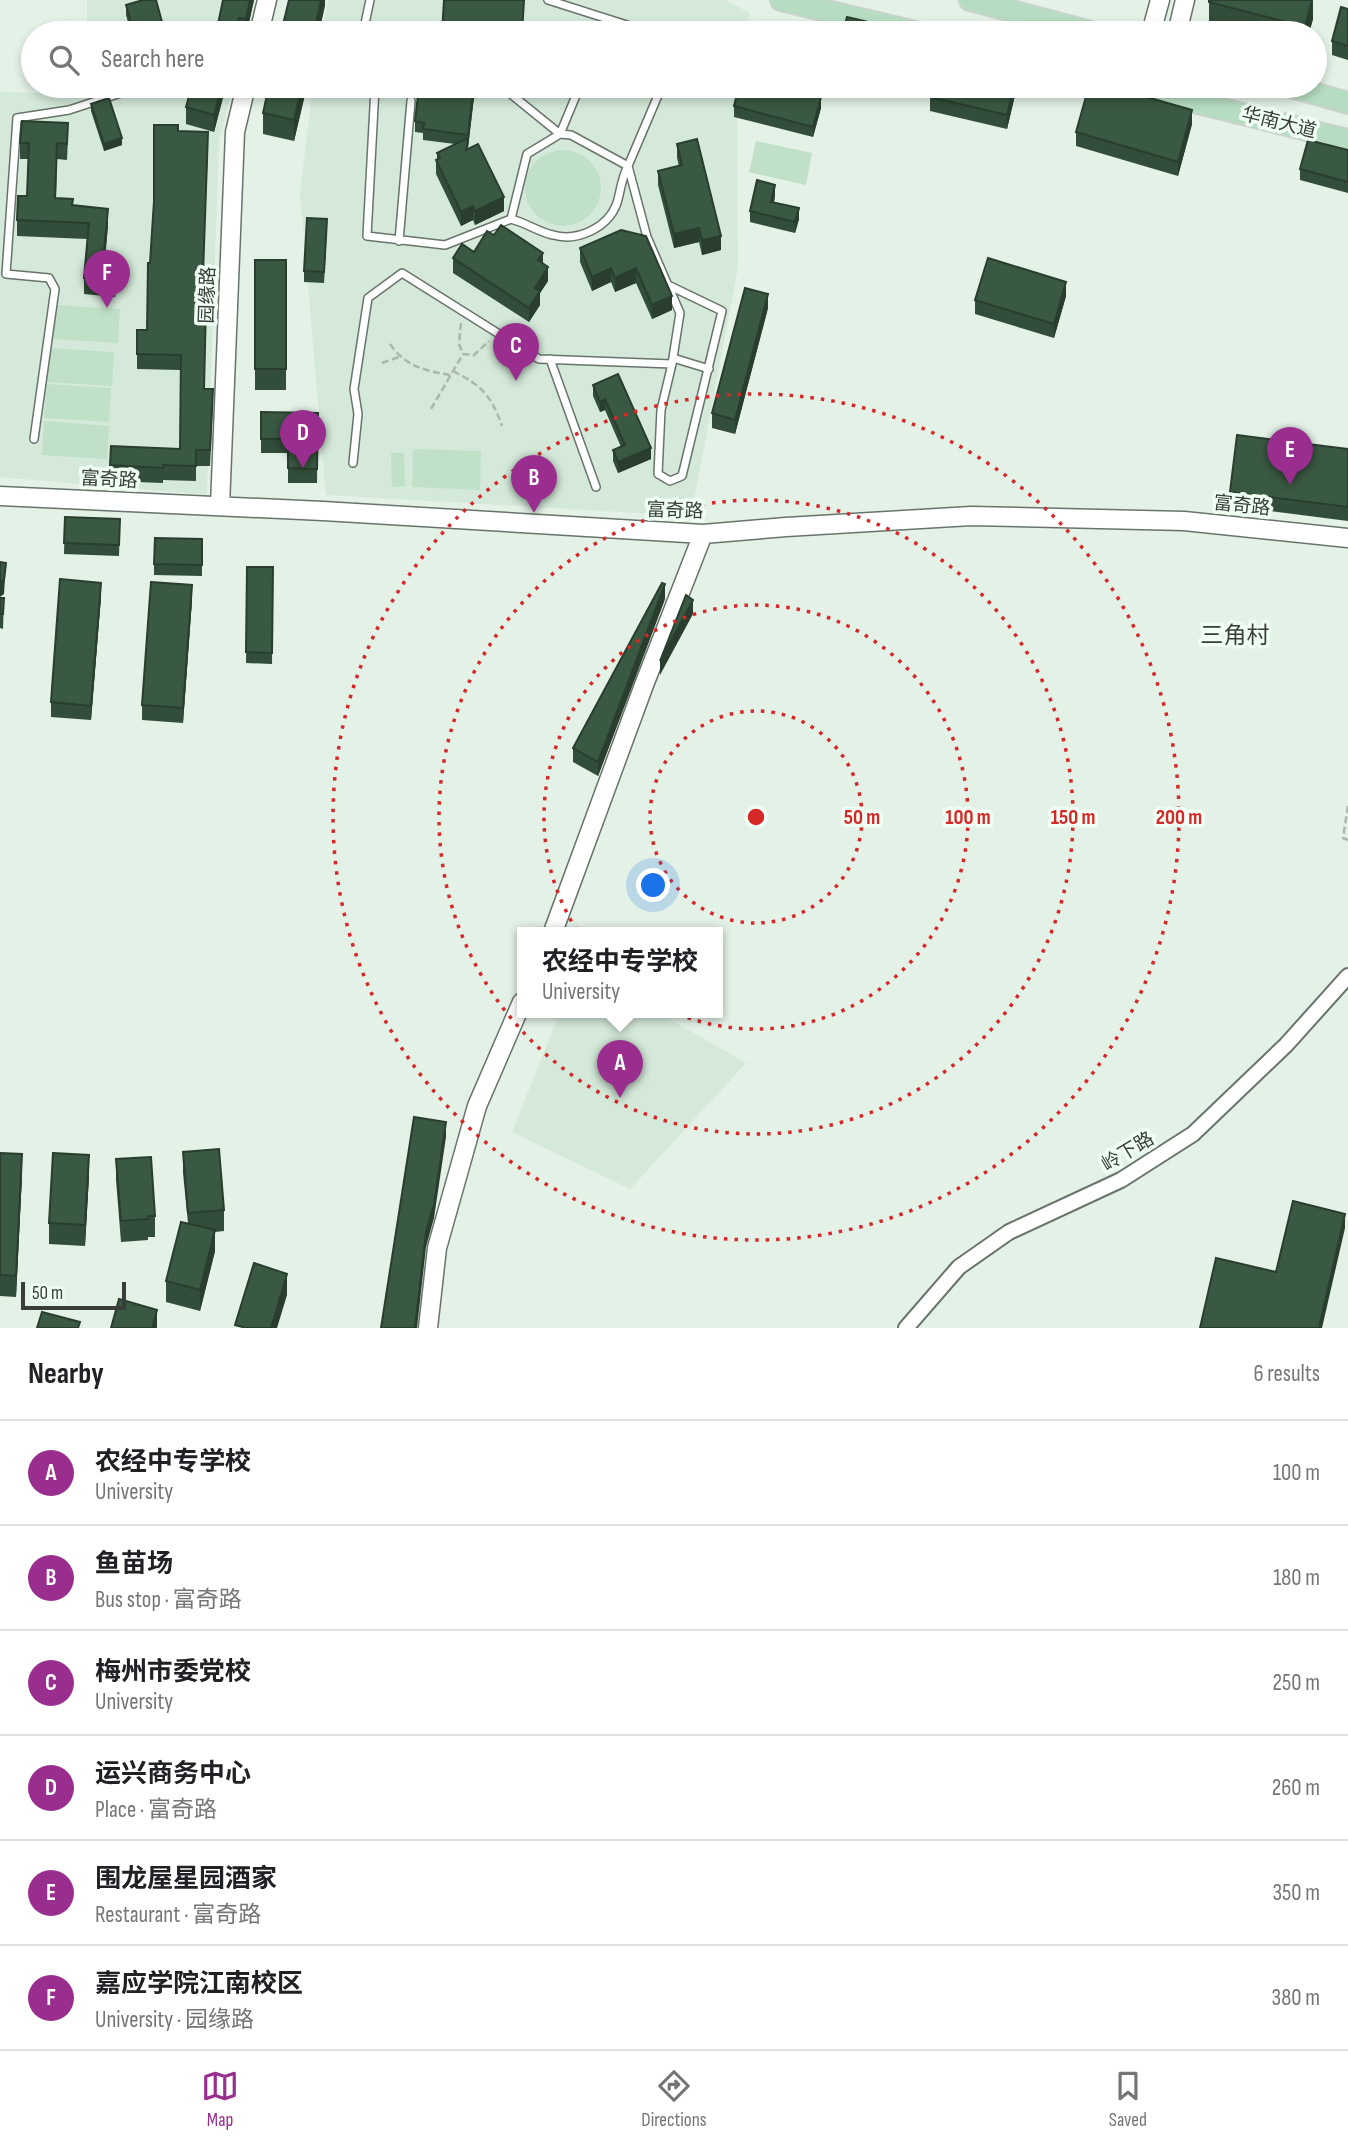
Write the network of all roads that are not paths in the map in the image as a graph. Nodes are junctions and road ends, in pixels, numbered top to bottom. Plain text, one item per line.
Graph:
1 (267, 0) edge
2 (370, 0) edge
3 (548, 0) edge
4 (781, 0) edge
5 (970, 0) edge
6 (1160, 0) edge
7 (1185, 0) edge
8 (609, 20) joint
9 (261, 21) edge
10 (366, 21) edge
11 (613, 21) edge
12 (869, 21) edge
13 (1050, 21) edge
14 (1154, 21) edge
15 (1181, 21) edge
16 (1327, 97) edge
17 (106, 98) edge
18 (243, 98) edge
19 (374, 98) edge
20 (516, 98) edge
21 (575, 98) edge
22 (657, 98) edge
23 (1178, 98) edge
24 (411, 101) dead end
25 (1348, 103) edge
26 (560, 134) junction
27 (1348, 140) edge
28 (628, 166) junction
29 (511, 219) junction
30 (400, 241) junction
31 (668, 285) junction
32 (550, 359) junction
33 (673, 361) junction
34 (709, 369) junction
35 (34, 439) dead end
36 (353, 463) dead end
37 (596, 487) dead end
38 (0, 496) edge
39 (220, 506) junction
40 (703, 534) junction
41 (1348, 538) edge
42 (555, 927) edge
43 (1348, 976) edge
44 (517, 1014) edge
45 (428, 1328) edge
46 (906, 1328) edge

1 - 9 street
2 - 10 lane
3 - 8 lane
4 - 12 main road
5 - 13 main road
6 - 14 street
7 - 15 street
8 - 11 lane
16 - 25 main road, 华南大道
17 - 35 lane
18 - 39 street, 园缘路
19 - 30 lane
20 - 26 lane
21 - 26 lane
22 - 28 lane
23 - 27 main road, 华南大道
24 - 30 lane
26 - 28 lane
26 - 29 lane
28 - 29 lane
28 - 31 lane
29 - 30 lane
31 - 33 lane
31 - 34 lane
32 - 33 lane
32 - 36 lane
32 - 37 lane
33 - 34 lane
33 - 34 lane
38 - 39 street, 富奇路
39 - 40 street, 富奇路
40 - 41 street, 富奇路
40 - 42 street
43 - 46 street, 岭下路
44 - 45 street

